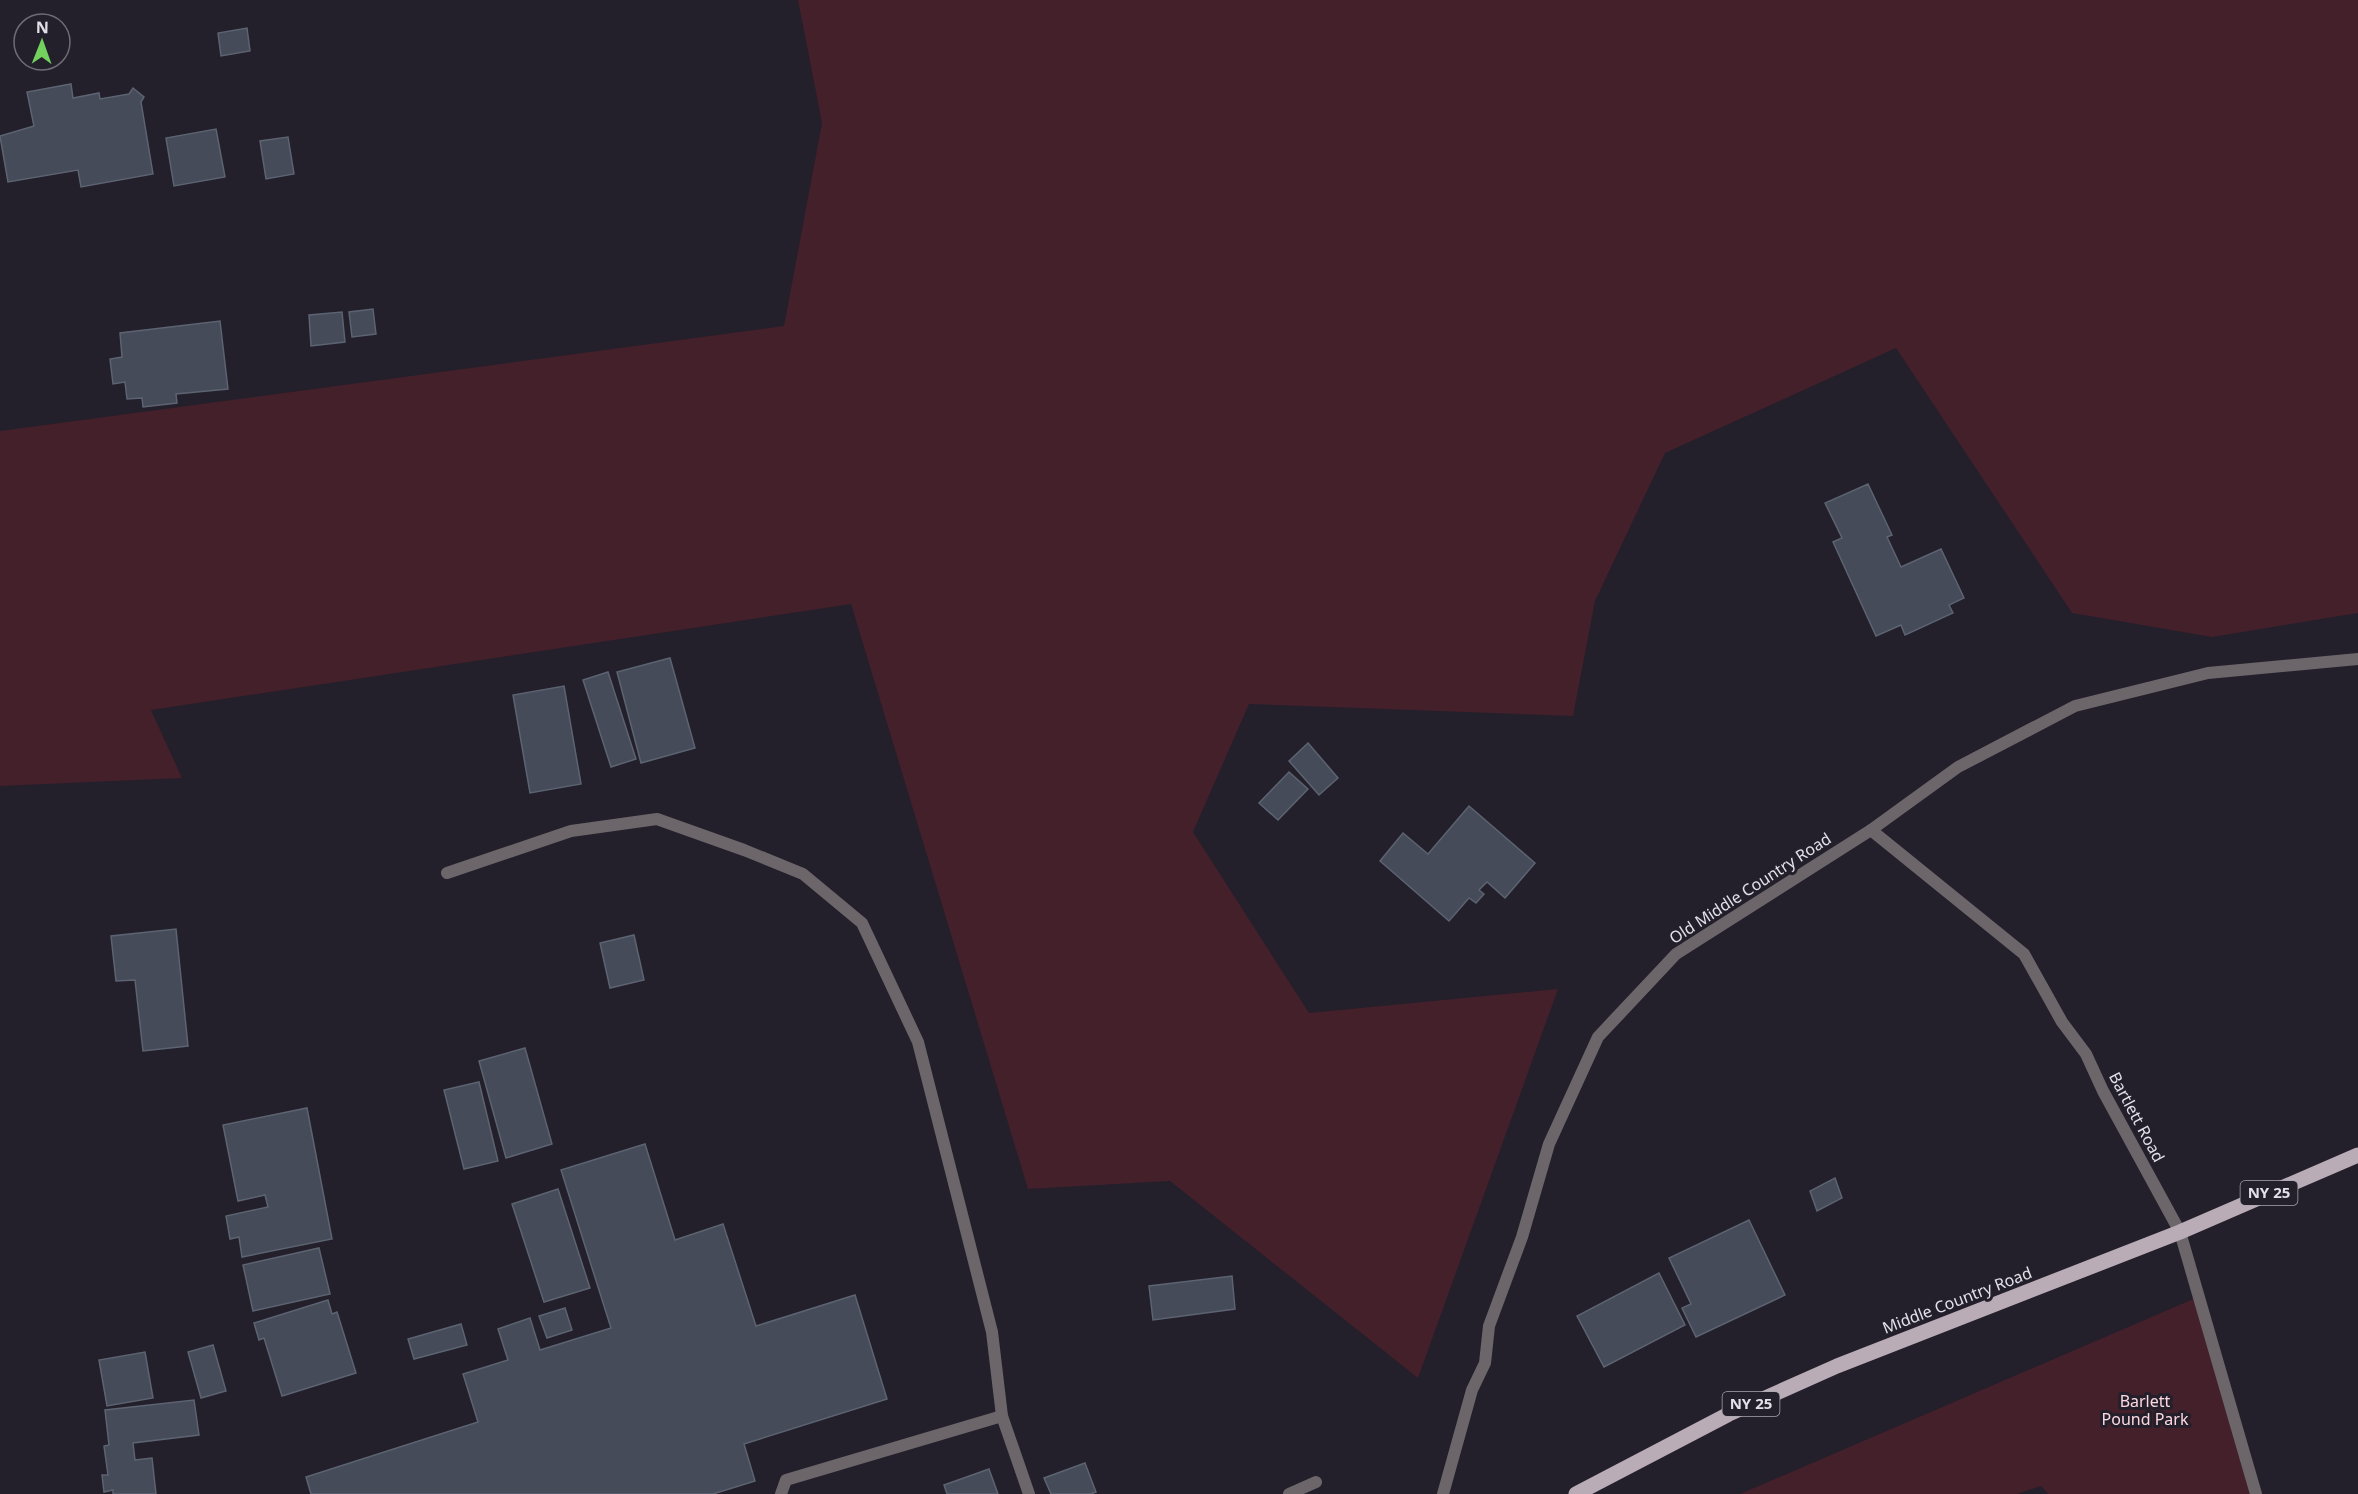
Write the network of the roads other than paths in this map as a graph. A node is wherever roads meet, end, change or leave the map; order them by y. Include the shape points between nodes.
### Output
1 (2358, 659) edge
2 (1871, 830) junction
3 (447, 873) dead end
4 (2358, 1155) edge
5 (2180, 1232) junction
6 (1002, 1416) junction
7 (1316, 1482) dead end
8 (781, 1494) edge
9 (1029, 1494) edge
10 (1289, 1494) edge
11 (1443, 1494) edge
12 (1576, 1494) edge
13 (2256, 1494) edge

1 - 2 street, Old Middle Country Road via 2208,672 2075,706 1958,767
2 - 5 street, Bartlett Road via 2024,954 2062,1022 2086,1054
2 - 11 street, Old Middle Country Road via 1676,954 1598,1037 1549,1144 1490,1326 1485,1363 1472,1390
3 - 6 street via 571,831 657,819 803,874 862,923 918,1042 992,1332
4 - 5 main road, Middle Country Road / NY 25
5 - 12 main road, Middle Country Road / NY 25 via 1837,1366 1729,1414
5 - 13 street, Bartlett Road
6 - 8 street via 786,1480
6 - 9 street
7 - 10 street

